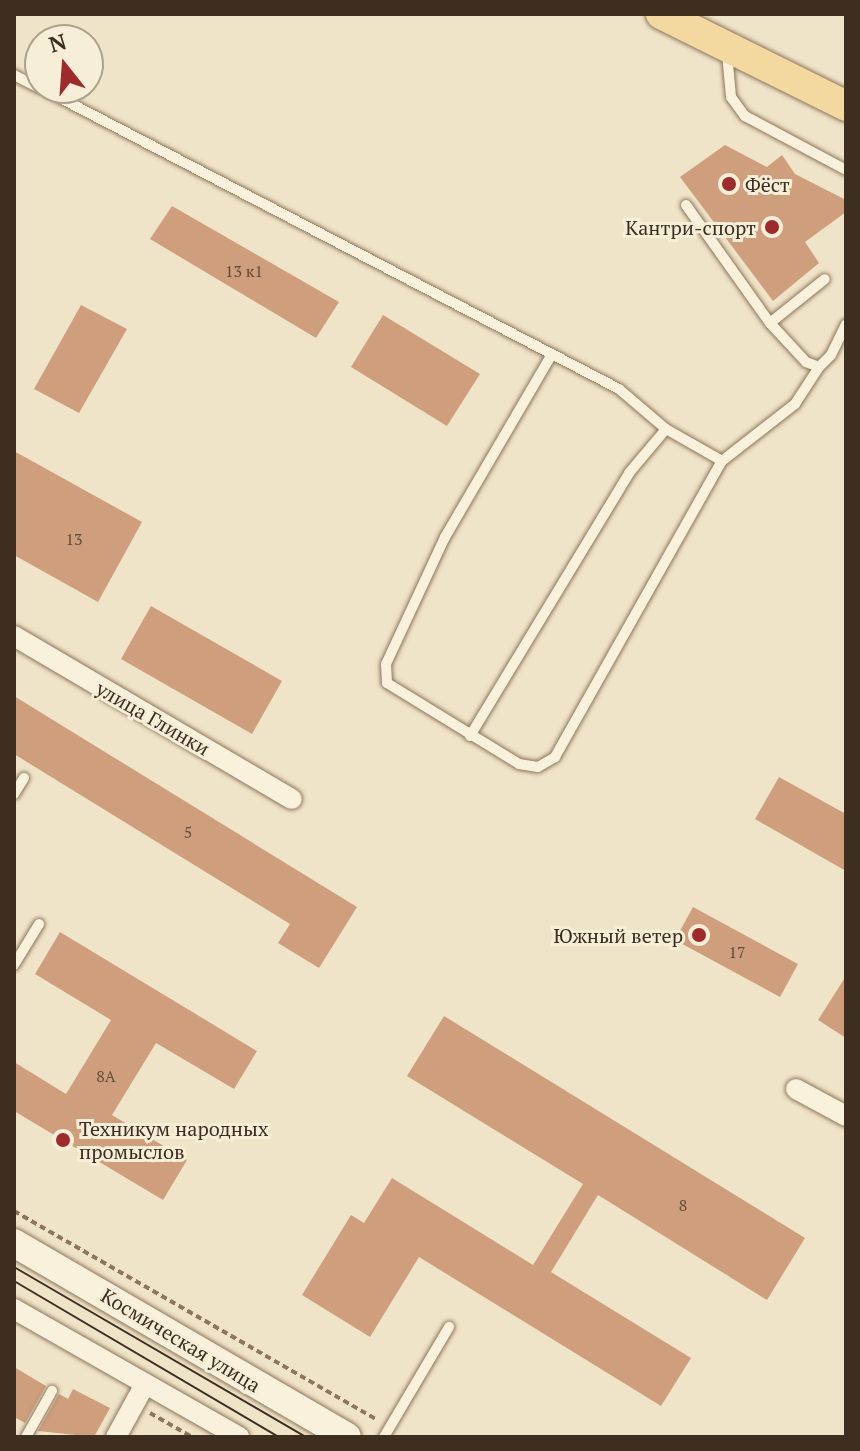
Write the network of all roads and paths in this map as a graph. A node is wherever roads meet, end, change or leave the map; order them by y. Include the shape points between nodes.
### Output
1 (661, 14) edge
2 (728, 47) junction
3 (71, 104) edge
4 (846, 106) edge
5 (846, 170) edge
6 (686, 205) dead end
7 (825, 279) dead end
8 (770, 323) junction
9 (846, 324) edge
10 (552, 354) junction
11 (819, 367) junction
12 (666, 429) junction
13 (722, 461) junction
14 (14, 636) edge
15 (470, 736) junction
16 (24, 778) dead end
17 (14, 794) edge
18 (292, 799) dead end
19 (39, 924) dead end
20 (14, 965) edge
21 (796, 1089) dead end
22 (846, 1116) edge
23 (14, 1211) edge
24 (14, 1243) edge
25 (14, 1309) edge
26 (449, 1327) dead end
27 (144, 1386) junction
28 (52, 1391) dead end
29 (14, 1429) edge
30 (387, 1432) edge
31 (26, 1437) edge
32 (116, 1437) edge
33 (237, 1437) edge
34 (347, 1437) edge

1 - 2 main road
2 - 4 main road
2 - 5 lane via 725,74 745,116
3 - 10 lane
6 - 8 lane
7 - 8 lane
8 - 11 lane via 806,362
9 - 11 lane
10 - 12 lane via 619,389
10 - 15 lane via 445,537 386,664 387,683
11 - 13 lane via 795,404
12 - 13 lane
12 - 15 lane via 629,473
13 - 15 lane via 555,757 538,767 519,764
14 - 18 street, улица Глинки
16 - 17 lane
19 - 20 lane
21 - 22 street
23 - 30 path
24 - 34 main road, Космическая улица
25 - 27 street
26 - 30 lane
27 - 32 street
27 - 33 street
28 - 31 lane
29 - 31 lane

